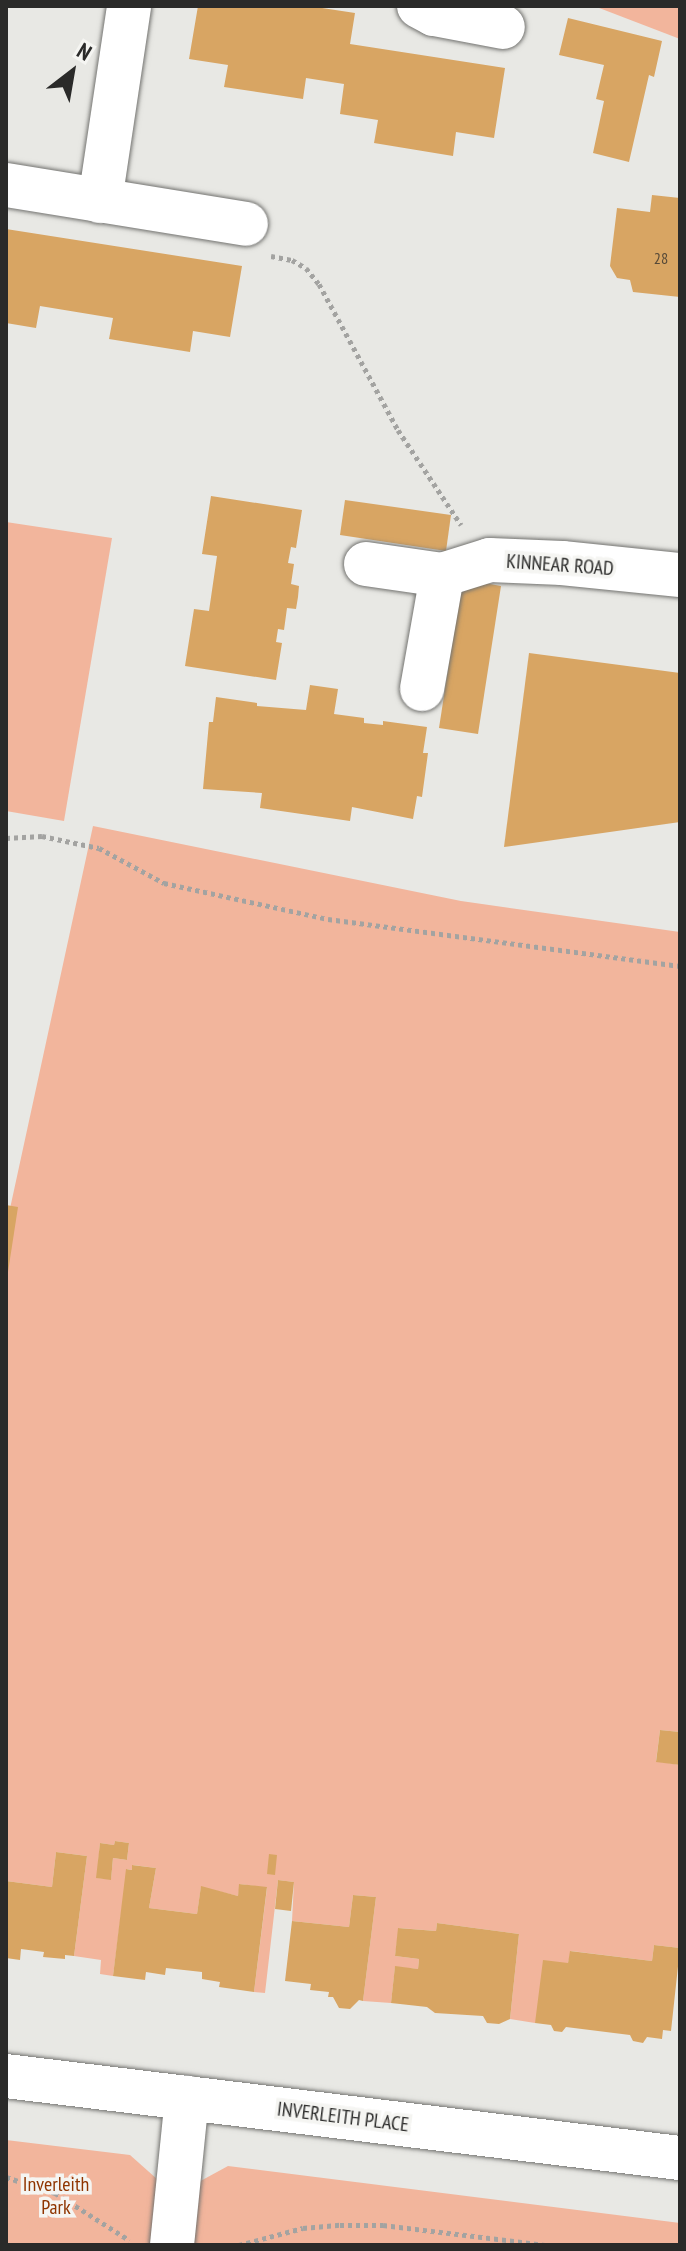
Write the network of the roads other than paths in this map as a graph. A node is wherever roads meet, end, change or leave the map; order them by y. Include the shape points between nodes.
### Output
1 (129, 6) edge
2 (419, 6) edge
3 (503, 27) dead end
4 (6, 185) edge
5 (100, 201) junction
6 (246, 224) road end
7 (366, 564) dead end
8 (442, 575) junction
9 (680, 575) edge
10 (422, 689) dead end
11 (6, 2076) edge
12 (187, 2098) junction
13 (680, 2158) edge
14 (172, 2245) edge

1 - 5 street
2 - 3 street via 434,14
4 - 5 street
5 - 6 street
7 - 8 street, KINNEAR ROAD
8 - 9 street, KINNEAR ROAD via 490,560
8 - 10 street
11 - 12 street, INVERLEITH PLACE
12 - 13 street, INVERLEITH PLACE
12 - 14 street

